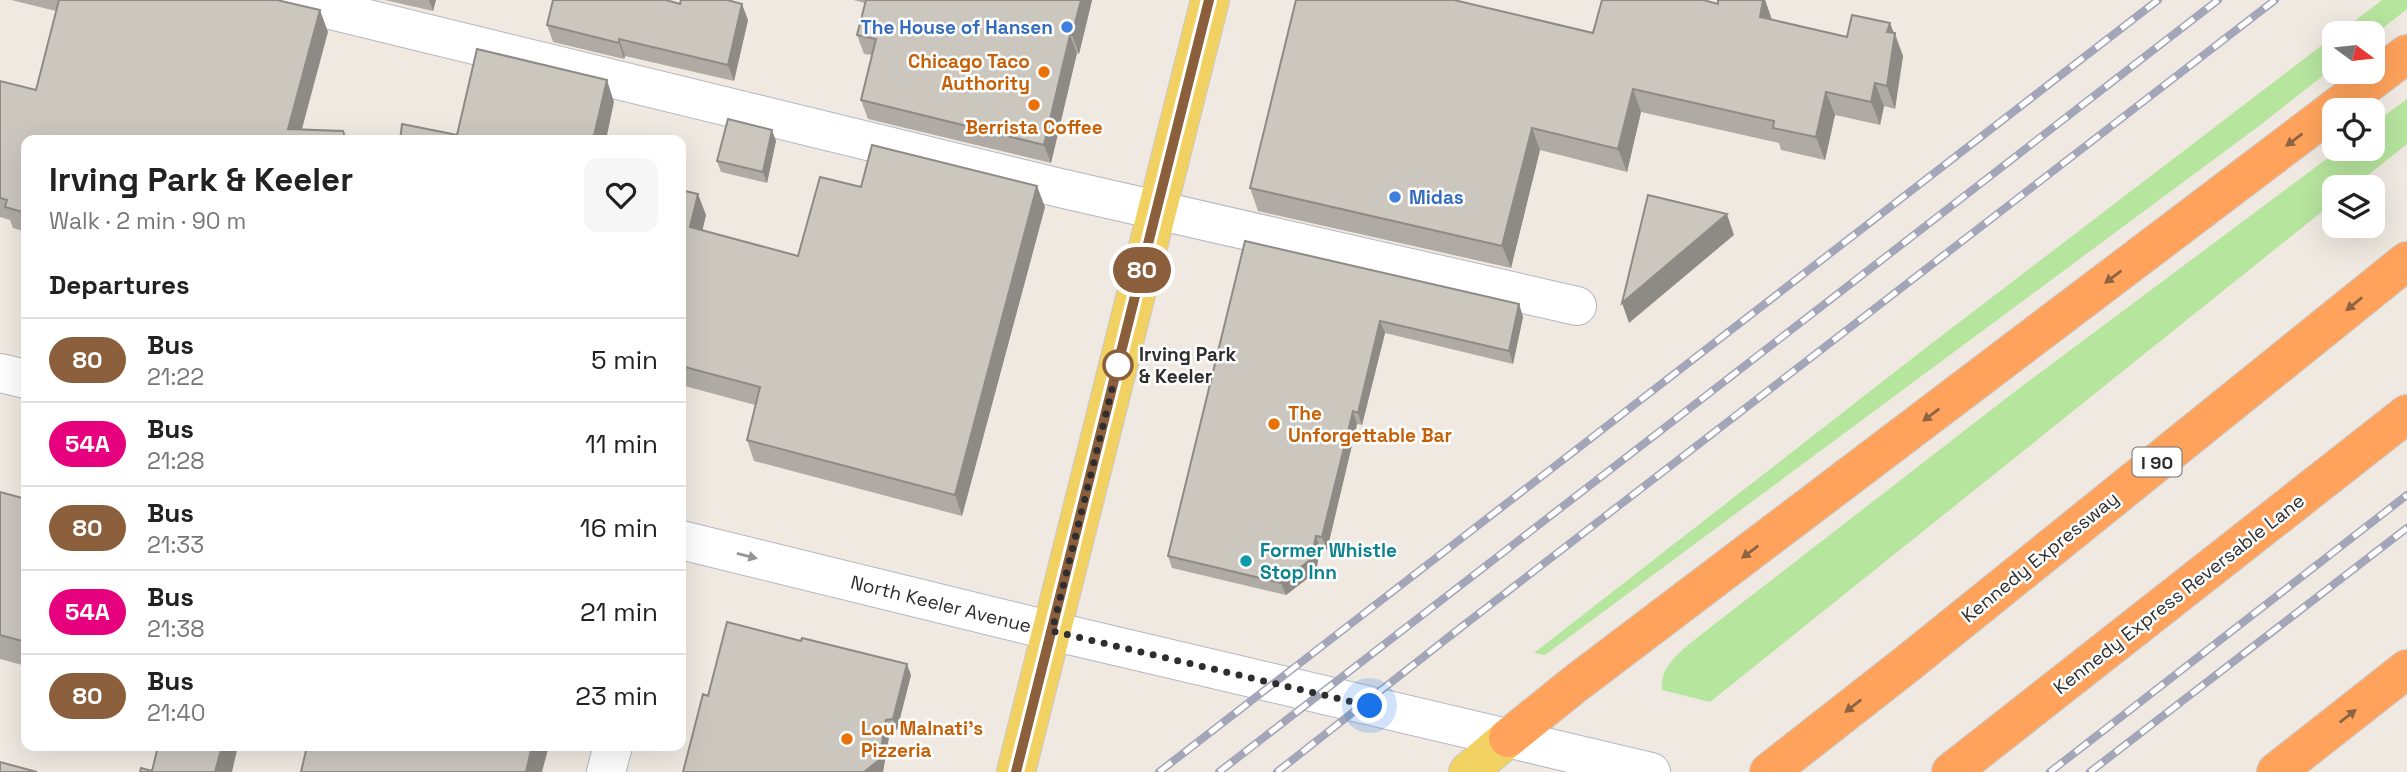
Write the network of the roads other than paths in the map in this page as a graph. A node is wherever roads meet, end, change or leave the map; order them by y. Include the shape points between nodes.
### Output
1 (290, 0) edge
2 (1209, 0) edge
3 (2407, 54) edge
4 (1158, 209) junction
5 (2407, 261) edge
6 (1577, 306) dead end
7 (0, 373) edge
8 (21, 378) edge
9 (2407, 414) edge
10 (686, 541) edge
11 (1052, 631) junction
12 (2407, 670) edge
13 (1508, 738) junction
14 (612, 751) edge
15 (2286, 765) edge
16 (606, 772) edge
17 (1016, 772) edge
18 (1468, 772) edge
19 (1651, 772) edge
20 (1769, 772) edge
21 (1951, 772) edge

1 - 4 street
2 - 4 main road
3 -> 13 highway
4 - 6 street
4 - 11 main road
5 -> 20 highway, Kennedy Expressway / I 90
7 - 8 street
9 - 21 highway, Kennedy Express Reversable Lane
10 -> 11 street, North Keeler Avenue
11 - 13 street, North Keeler Avenue
11 - 17 main road
15 -> 12 highway
13 - 18 main road
13 - 19 street, North Keeler Avenue
14 - 16 street

